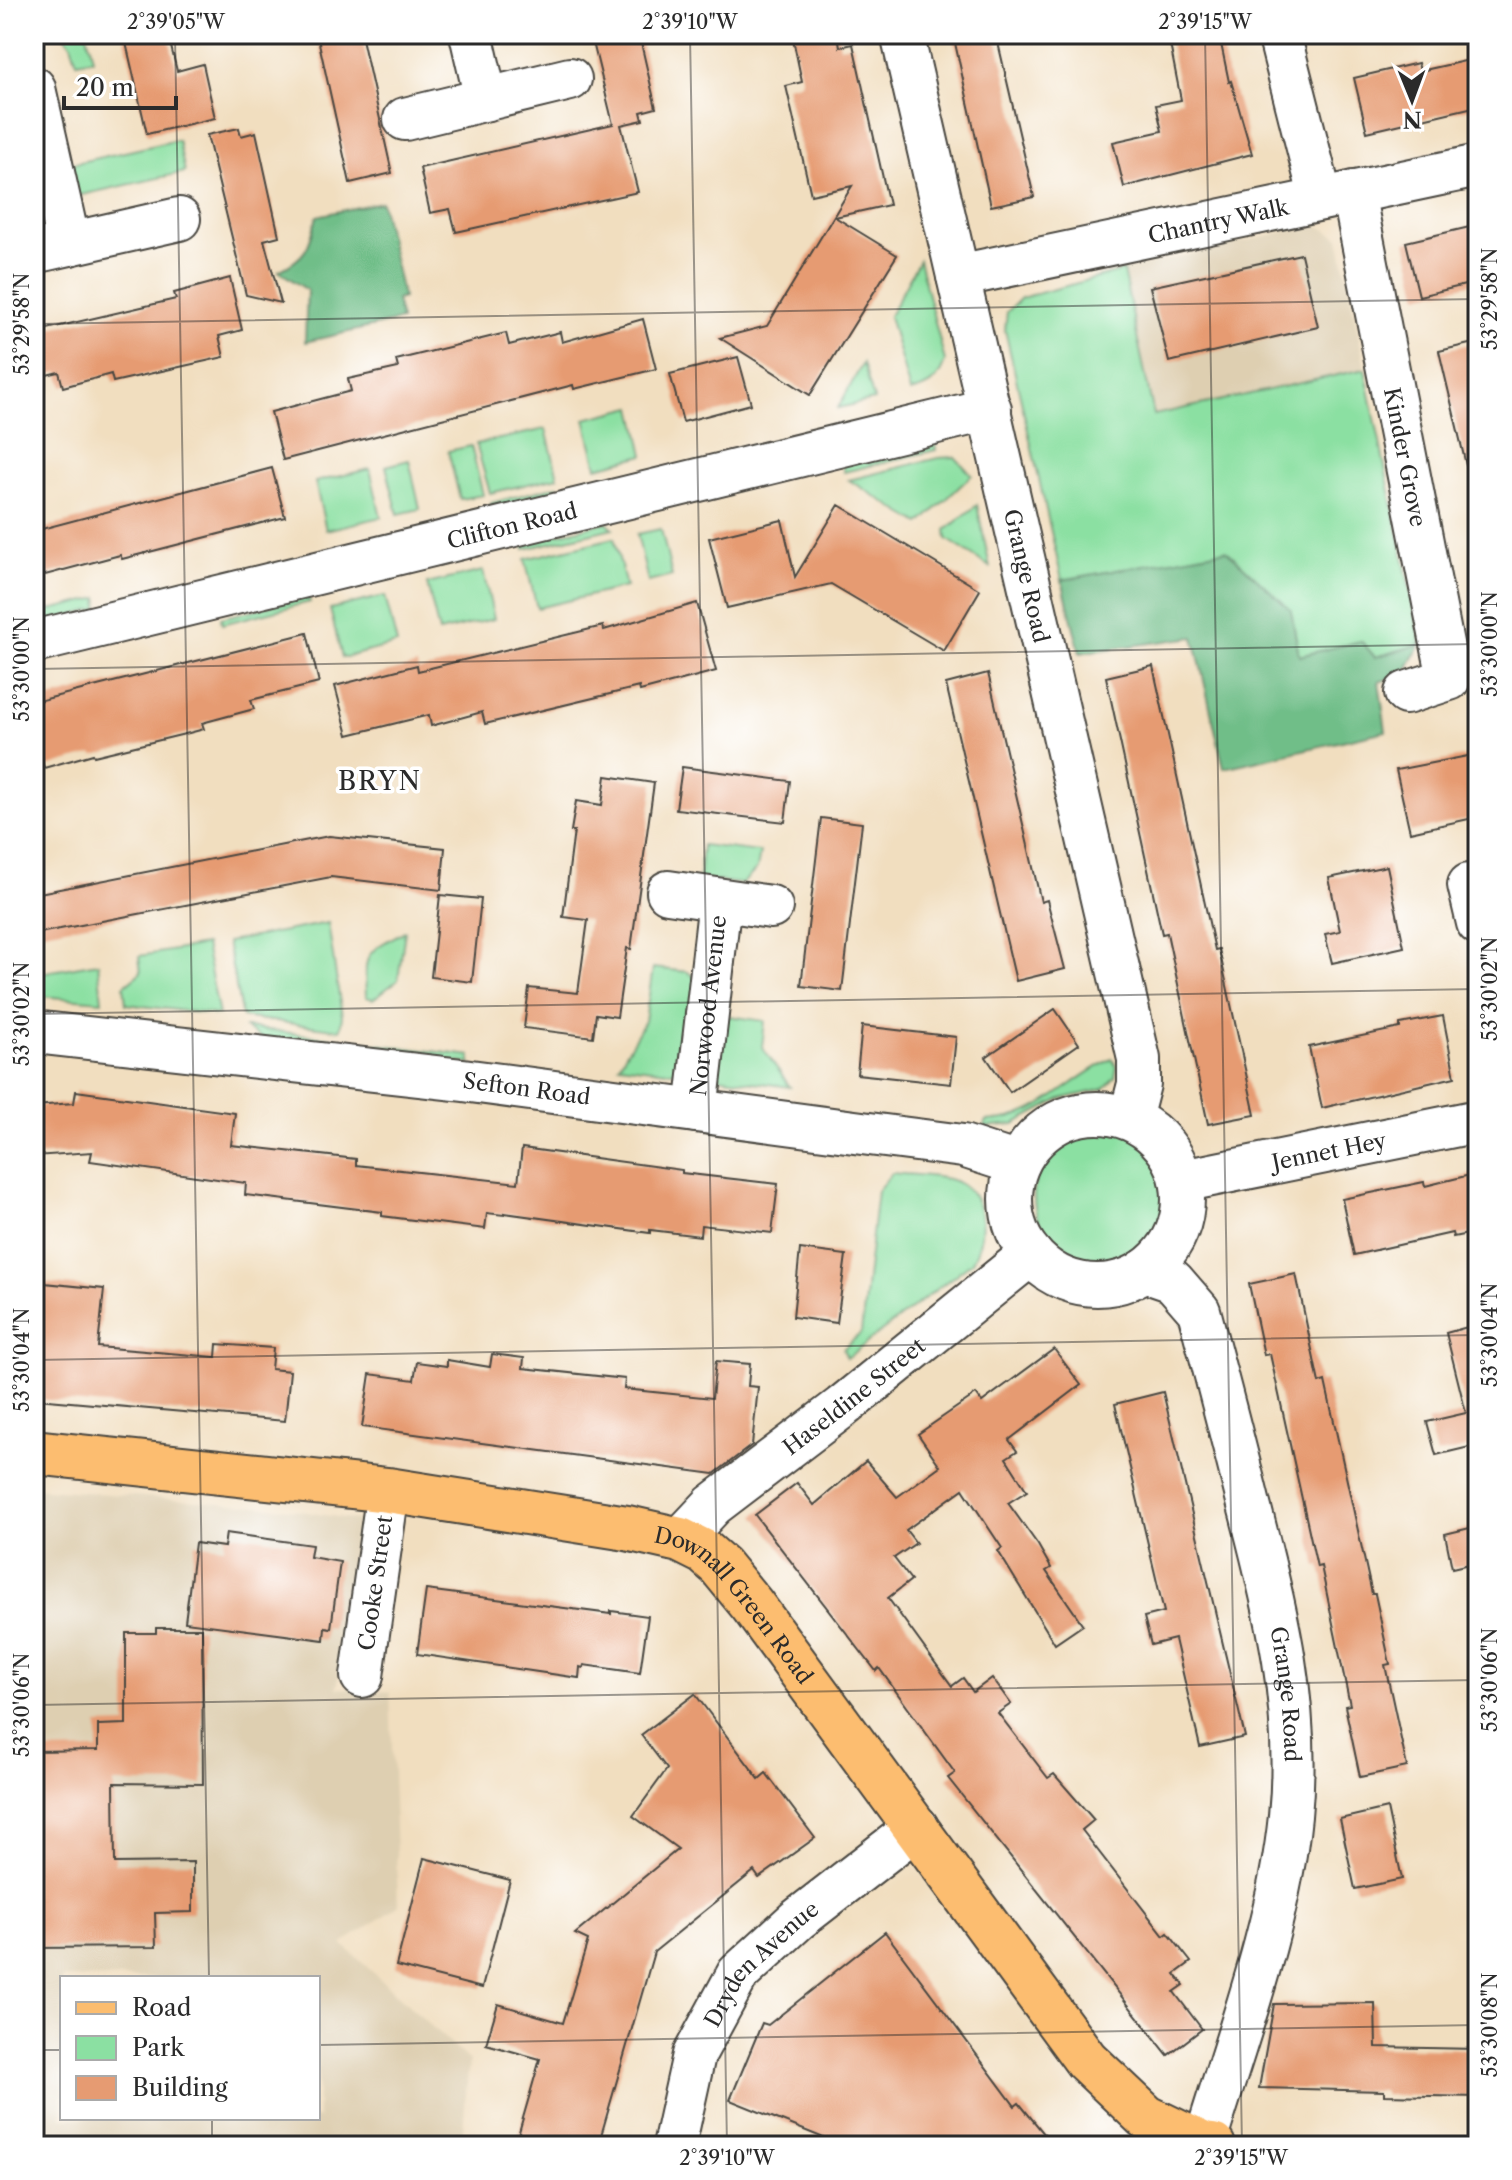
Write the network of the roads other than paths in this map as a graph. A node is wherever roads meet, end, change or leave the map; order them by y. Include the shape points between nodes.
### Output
1 (471, 34) edge
2 (902, 34) edge
3 (1279, 34) edge
4 (570, 79) dead end
5 (34, 88) edge
6 (486, 99) junction
7 (405, 119) dead end
8 (1478, 166) edge
9 (1337, 195) junction
10 (179, 219) dead end
11 (52, 248) edge
12 (958, 276) junction
13 (990, 409) junction
14 (34, 642) edge
15 (1406, 693) dead end
16 (668, 892) dead end
17 (720, 900) junction
18 (771, 907) dead end
19 (34, 1032) edge
20 (696, 1111) junction
21 (1130, 1119) junction
22 (1478, 1121) edge
23 (1018, 1164) junction
24 (1182, 1181) junction
25 (1031, 1254) junction
26 (1144, 1271) junction
27 (34, 1452) edge
28 (388, 1490) junction
29 (680, 1540) junction
30 (362, 1676) dead end
31 (917, 1827) junction
32 (1209, 2145) edge
33 (674, 2146) edge

1 - 6 street
2 - 12 street, Grange Road
3 - 9 street
4 - 6 street
5 - 11 street
6 - 7 street
8 - 9 street, Chantry Walk
9 - 12 street, Chantry Walk
9 - 15 street, Kinder Grove via 1449,679
10 - 11 street
12 - 13 street, Grange Road
13 - 14 street, Clifton Road
13 - 21 street, Grange Road via 1139,1059
16 - 17 street, Norwood Avenue
17 - 18 street, Norwood Avenue
17 - 20 street, Norwood Avenue
19 - 20 street, Sefton Road
20 - 23 street, Sefton Road via 963,1146
21 - 23 street via 1104,1113 1065,1120 1033,1141
21 - 24 street via 1163,1144
22 - 24 street, Jennet Hey
23 - 25 street via 1012,1211
24 - 26 street via 1176,1232
25 - 26 street via 1072,1281 1097,1285 1122,1282
25 - 29 street, Haseldine Street via 713,1505
26 - 32 street, Grange Road via 1173,1281 1199,1311 1266,1569 1292,1711 1290,1816 1282,1869
27 - 28 main road, Downall Green Road
28 - 29 main road, Downall Green Road
28 - 30 street, Cooke Street
29 - 31 main road, Downall Green Road via 720,1566
31 - 32 main road, Downall Green Road via 1086,2060 1146,2117
31 - 33 street, Dryden Avenue via 797,1920 738,1974 694,2055

